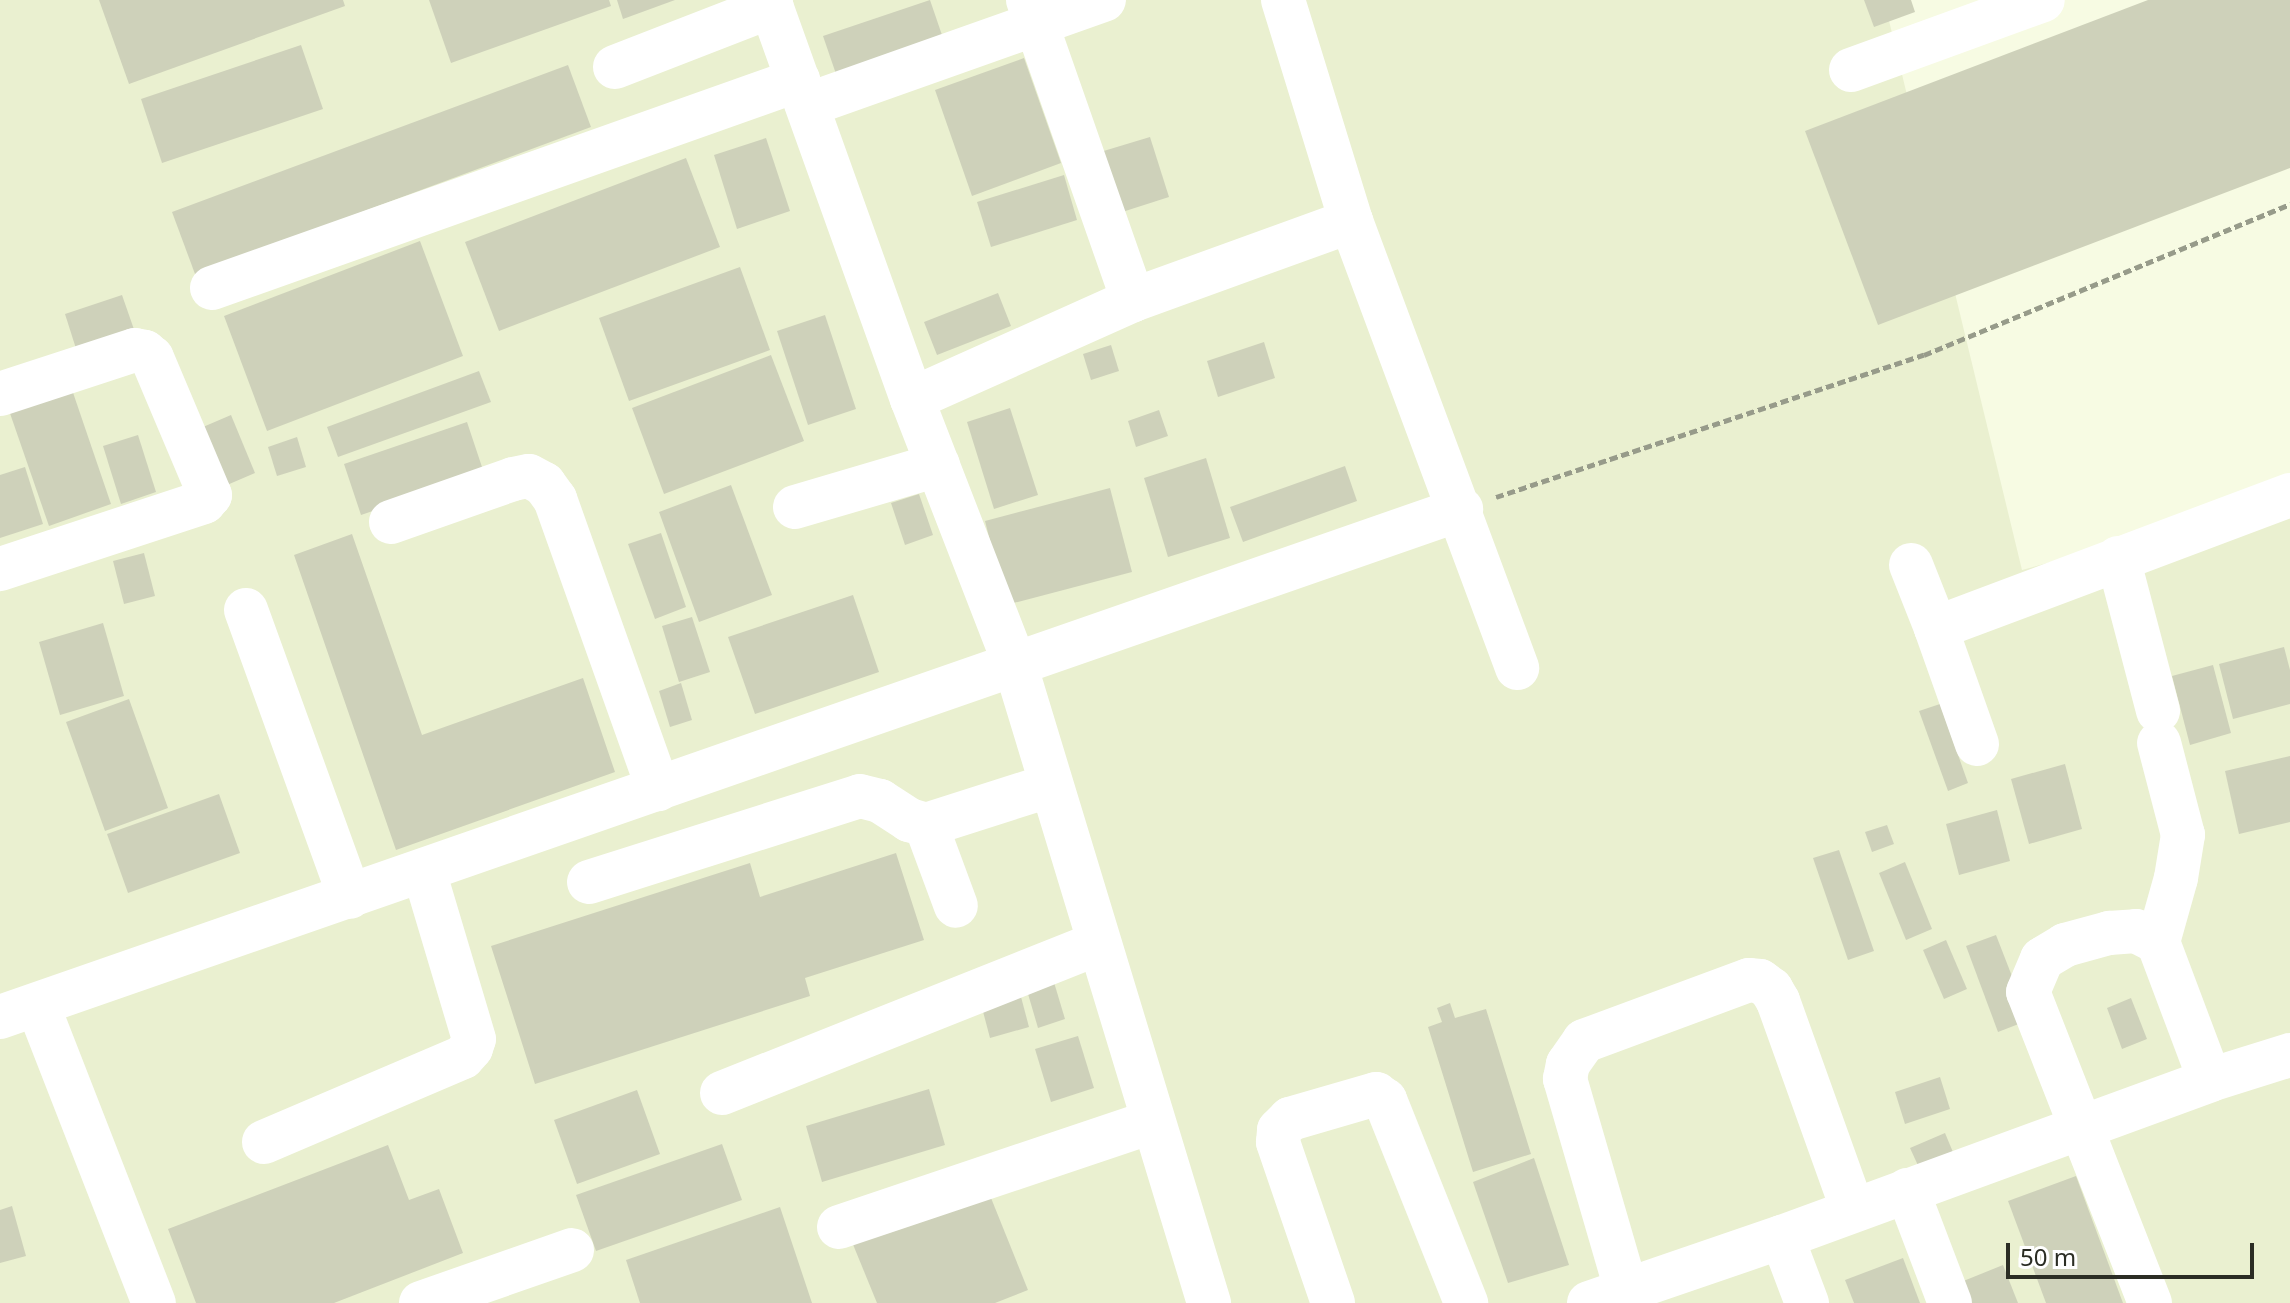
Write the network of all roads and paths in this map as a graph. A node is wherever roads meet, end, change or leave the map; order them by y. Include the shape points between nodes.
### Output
1 (1104, 0) edge
2 (1283, 0) edge
3 (2043, 0) edge
4 (770, 3) edge
5 (1032, 11) edge
6 (615, 67) dead end
7 (1851, 70) dead end
8 (802, 92) junction
9 (2290, 204) edge
10 (1351, 221) junction
11 (212, 288) dead end
12 (1133, 300) junction
13 (0, 394) edge
14 (912, 399) junction
15 (938, 465) junction
16 (2290, 495) edge
17 (795, 507) dead end
18 (1461, 509) junction
19 (391, 522) dead end
20 (2118, 558) junction
21 (1911, 565) dead end
22 (0, 569) edge
23 (246, 610) dead end
24 (1936, 628) junction
25 (1015, 664) junction
26 (1517, 668) dead end
27 (1977, 744) dead end
28 (1051, 785) junction
29 (658, 789) junction
30 (926, 825) junction
31 (424, 871) junction
32 (589, 882) dead end
33 (350, 897) junction
34 (956, 906) dead end
35 (2158, 942) junction
36 (1098, 943) junction
37 (19, 1012) edge
38 (2290, 1055) edge
39 (2210, 1080) junction
40 (722, 1093) dead end
41 (1151, 1122) junction
42 (2079, 1128) junction
43 (264, 1142) dead end
44 (1907, 1190) junction
45 (1853, 1210) junction
46 (839, 1227) dead end
47 (1782, 1237) junction
48 (572, 1250) dead end
49 (1607, 1296) edge
50 (154, 1303) edge
51 (421, 1303) edge
52 (1209, 1303) edge
53 (1333, 1303) edge
54 (1466, 1303) edge
55 (1807, 1303) edge
56 (1950, 1303) edge
57 (2150, 1303) edge

1 - 5 street
2 - 10 street
3 - 7 street
4 - 6 street
4 - 8 street
5 - 8 street
5 - 12 street
8 - 11 street
8 - 14 street
9 - 18 path via 1924,355
10 - 12 street
10 - 18 street
12 - 14 street
13 - 22 street via 135,350 145,352 210,495 204,502
14 - 15 street
15 - 17 street
15 - 25 street
16 - 20 street
18 - 25 street
18 - 26 street
19 - 29 street via 513,479 529,476 544,484 555,499
20 - 24 street
20 - 35 street via 2183,835
21 - 24 street
23 - 33 street
24 - 27 street
25 - 28 street
25 - 29 street
28 - 30 street
28 - 36 street
29 - 31 street
30 - 32 street via 860,796
30 - 34 street
31 - 33 street
31 - 43 street via 474,1039 471,1048 463,1057
33 - 37 street
35 - 39 street
35 - 42 street via 2136,931 2065,945 2042,959 2031,977 2028,992
36 - 40 street
36 - 41 street
37 - 50 street
38 - 39 street
39 - 42 street
41 - 46 street
41 - 52 street
42 - 44 street
42 - 57 street
44 - 45 street
44 - 56 street
45 - 47 street
45 - 49 street via 1778,1001 1771,989 1749,980 1584,1041 1568,1064 1565,1079
47 - 49 street
47 - 55 street
48 - 51 street
53 - 54 street via 1278,1142 1279,1130 1290,1119 1376,1094 1385,1100

